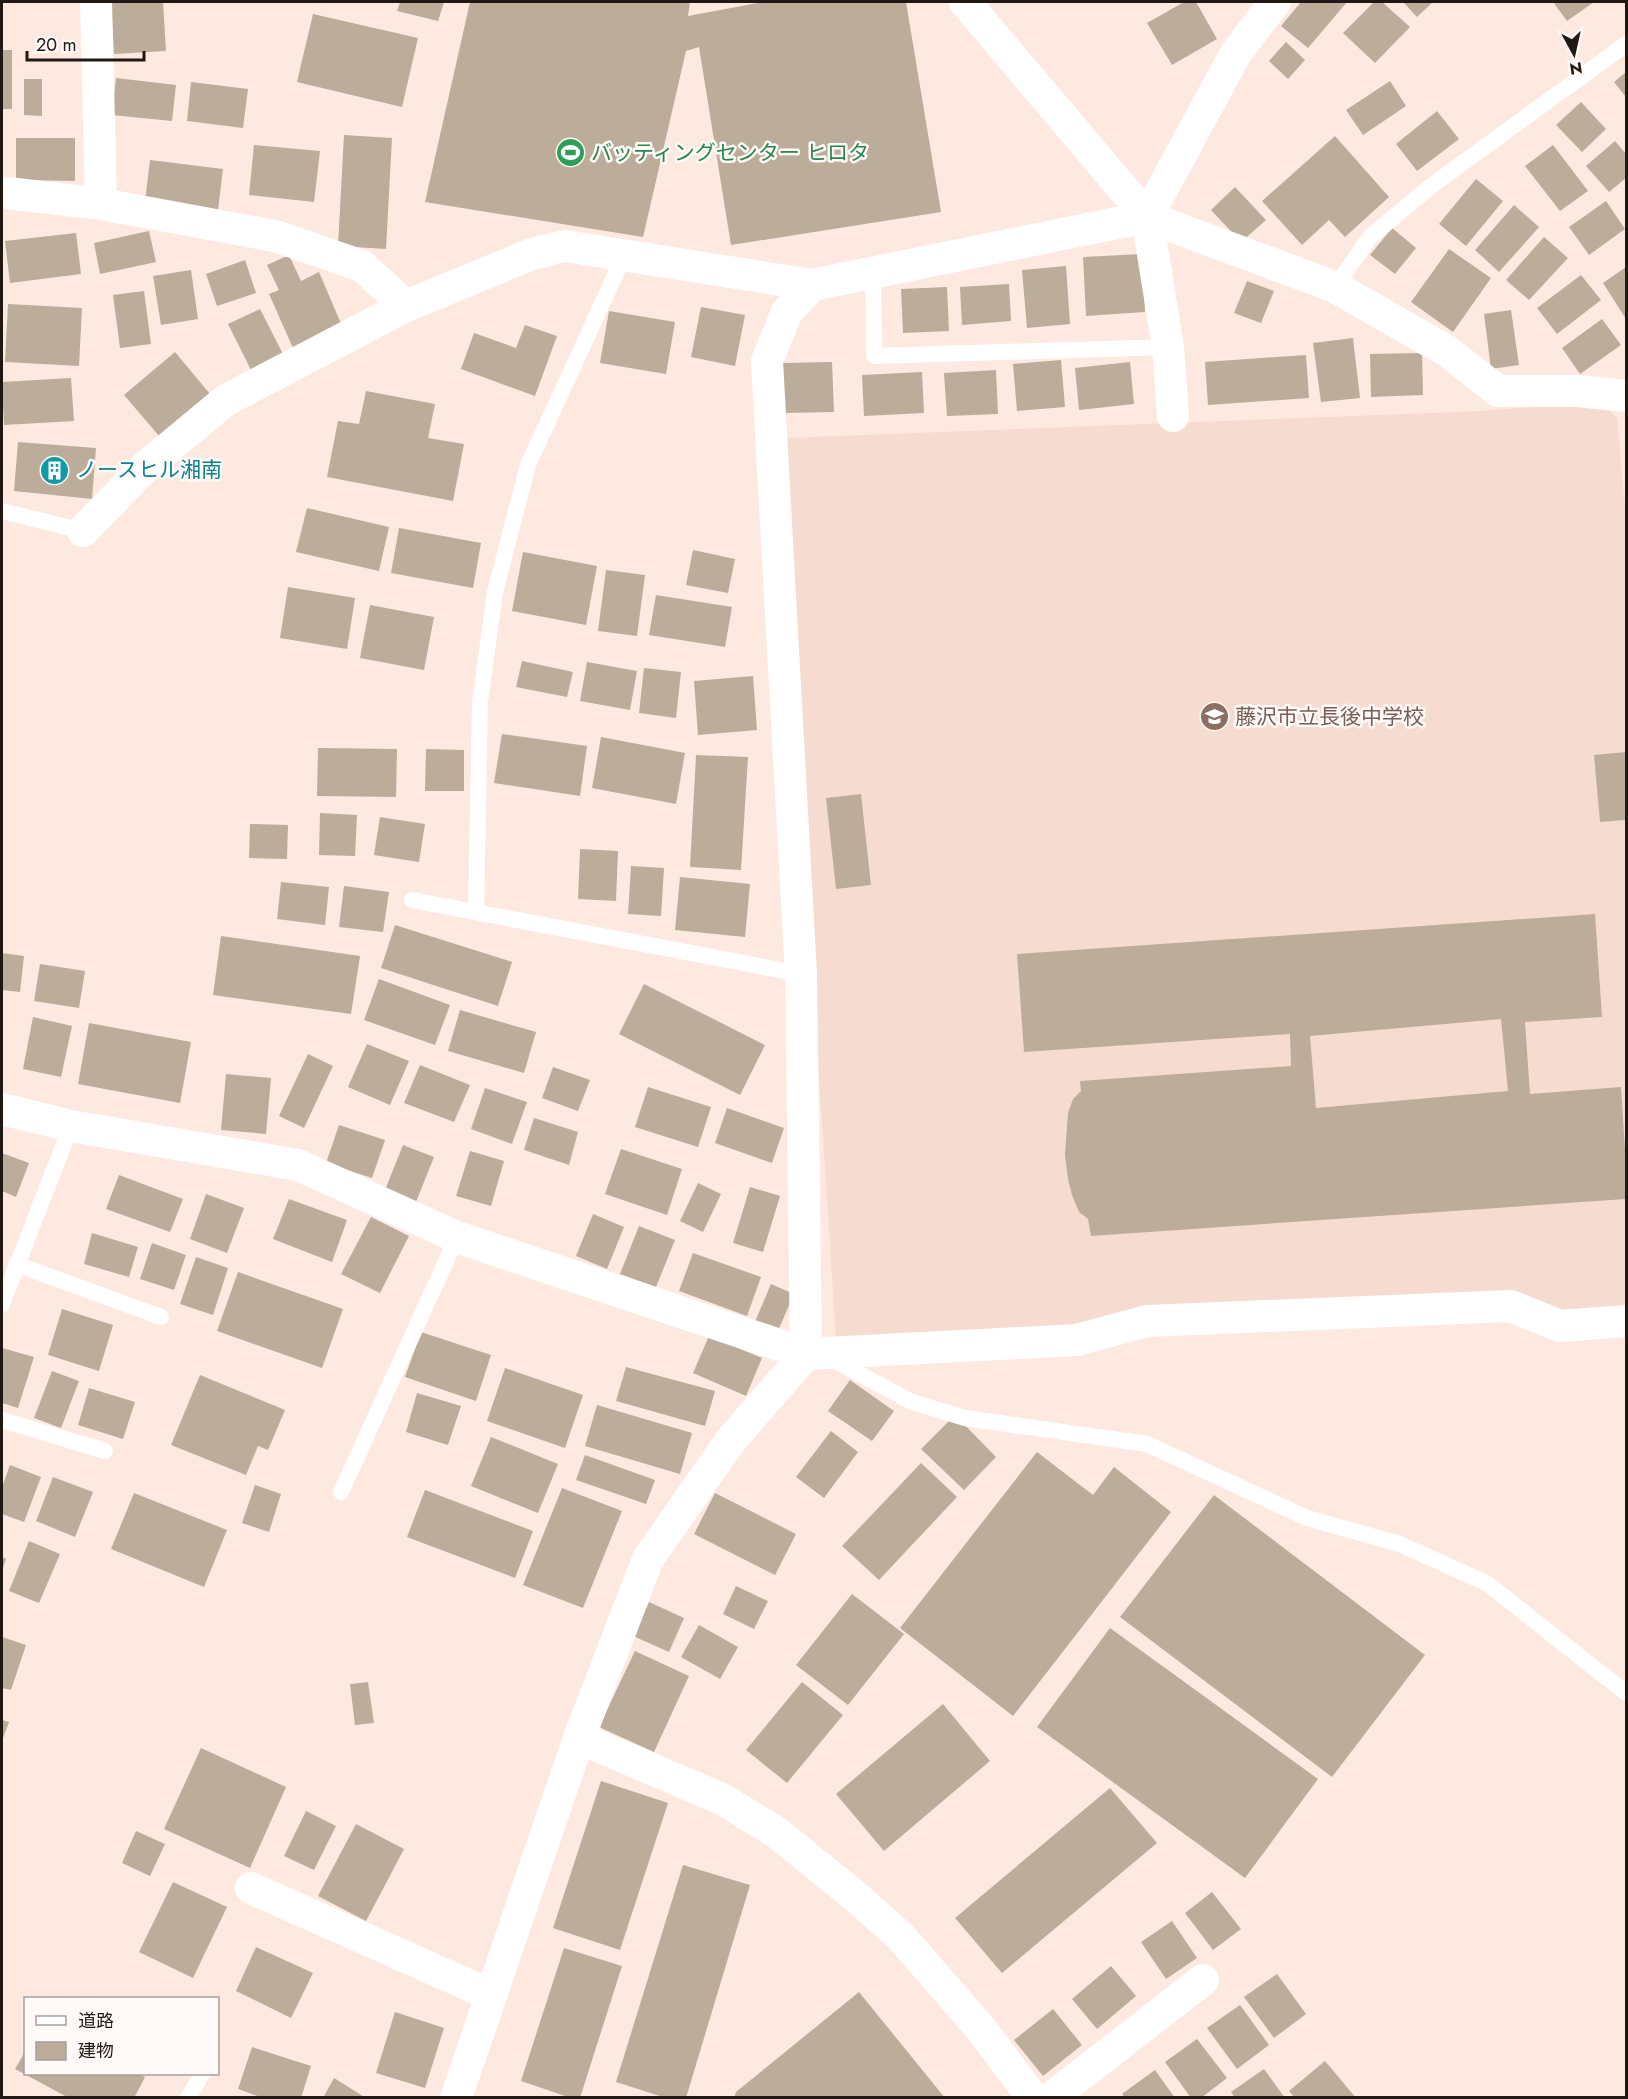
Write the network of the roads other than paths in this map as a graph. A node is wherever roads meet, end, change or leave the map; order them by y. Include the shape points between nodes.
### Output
1 (96, 2) edge
2 (965, 2) edge
3 (1275, 2) edge
4 (1626, 44) edge
5 (8, 193) dead end
6 (101, 204) junction
7 (1147, 217) junction
8 (624, 256) junction
9 (873, 272) junction
10 (812, 285) junction
11 (1335, 287) junction
12 (406, 306) junction
13 (1168, 347) junction
14 (1626, 396) edge
15 (1173, 416) dead end
16 (2, 511) edge
17 (83, 531) joint
18 (412, 900) dead end
19 (476, 912) junction
20 (801, 974) junction
21 (2, 1109) edge
22 (71, 1126) junction
23 (457, 1237) junction
24 (16, 1264) junction
25 (2, 1304) edge
26 (161, 1317) dead end
27 (1626, 1321) edge
28 (813, 1354) junction
29 (2, 1420) edge
30 (105, 1451) dead end
31 (341, 1492) dead end
32 (1626, 1693) edge
33 (579, 1738) junction
34 (251, 1888) dead end
35 (1203, 1980) dead end
36 (491, 1995) junction
37 (201, 2075) edge
38 (188, 2097) edge
39 (456, 2097) edge
40 (1033, 2097) edge
41 (1051, 2097) edge

1 - 6 street
2 - 7 street
3 - 7 street via 1236,53
4 - 11 lane via 1431,186 1370,237
5 - 6 street
6 - 12 street via 275,236 362,266
7 - 9 street
7 - 11 street
7 - 13 street
8 - 10 street
8 - 12 street via 565,246 532,254
8 - 19 lane via 528,465 495,592 480,702
9 - 10 street
9 - 13 lane via 874,356
10 - 20 street via 787,312 767,361
11 - 14 street via 1447,351 1498,391 1577,391
12 - 17 street via 226,400 144,468
13 - 15 street
16 - 17 lane
18 - 19 lane
19 - 20 lane
20 - 28 street
21 - 22 street
22 - 23 street via 298,1165
22 - 24 lane
23 - 28 street
23 - 31 lane
24 - 25 lane
24 - 26 lane
27 - 28 street via 1560,1326 1511,1306 1476,1307 1147,1321 1077,1340
28 - 32 lane via 912,1402 965,1418 1147,1444 1307,1518 1400,1544 1488,1584
28 - 33 street via 730,1440 648,1559
29 - 30 lane
33 - 36 street
33 - 40 street via 722,1799 776,1832 901,1937 981,2029
34 - 36 street
35 - 41 street
36 - 39 street
37 - 38 lane

